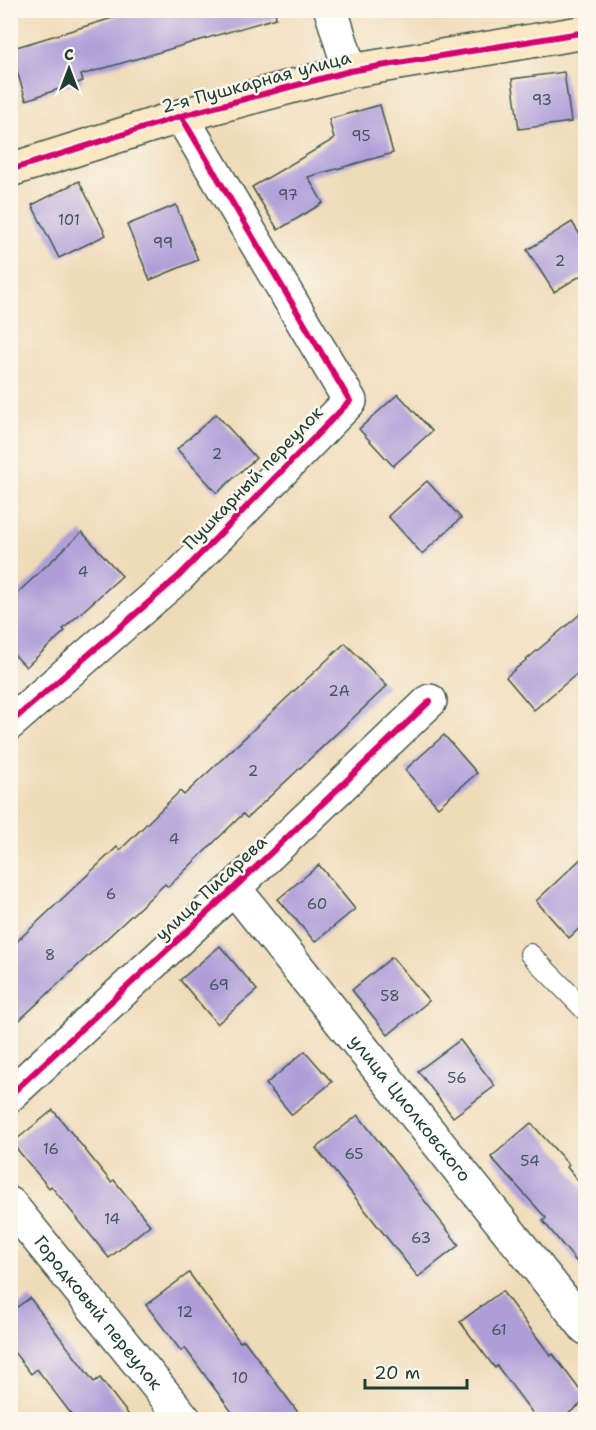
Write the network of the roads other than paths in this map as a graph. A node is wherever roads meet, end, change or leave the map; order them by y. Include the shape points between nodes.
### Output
1 (331, 10) edge
2 (585, 32) edge
3 (350, 71) junction
4 (180, 116) junction
5 (10, 170) edge
6 (430, 701) dead end
7 (10, 723) edge
8 (234, 888) junction
9 (530, 954) dead end
10 (585, 1011) edge
11 (10, 1095) edge
12 (10, 1204) edge
13 (585, 1328) edge
14 (185, 1419) edge

1 - 3 street
2 - 3 street, 2-я Пушкарная улица
3 - 4 street, 2-я Пушкарная улица
4 - 5 street, 2-я Пушкарная улица
4 - 7 street, Пушкарный переулок via 350,401 179,576
6 - 8 street, улица Писарева
8 - 11 street, улица Писарева
8 - 13 street, улица Циолковского
9 - 10 lane
12 - 14 street, Городковый переулок

